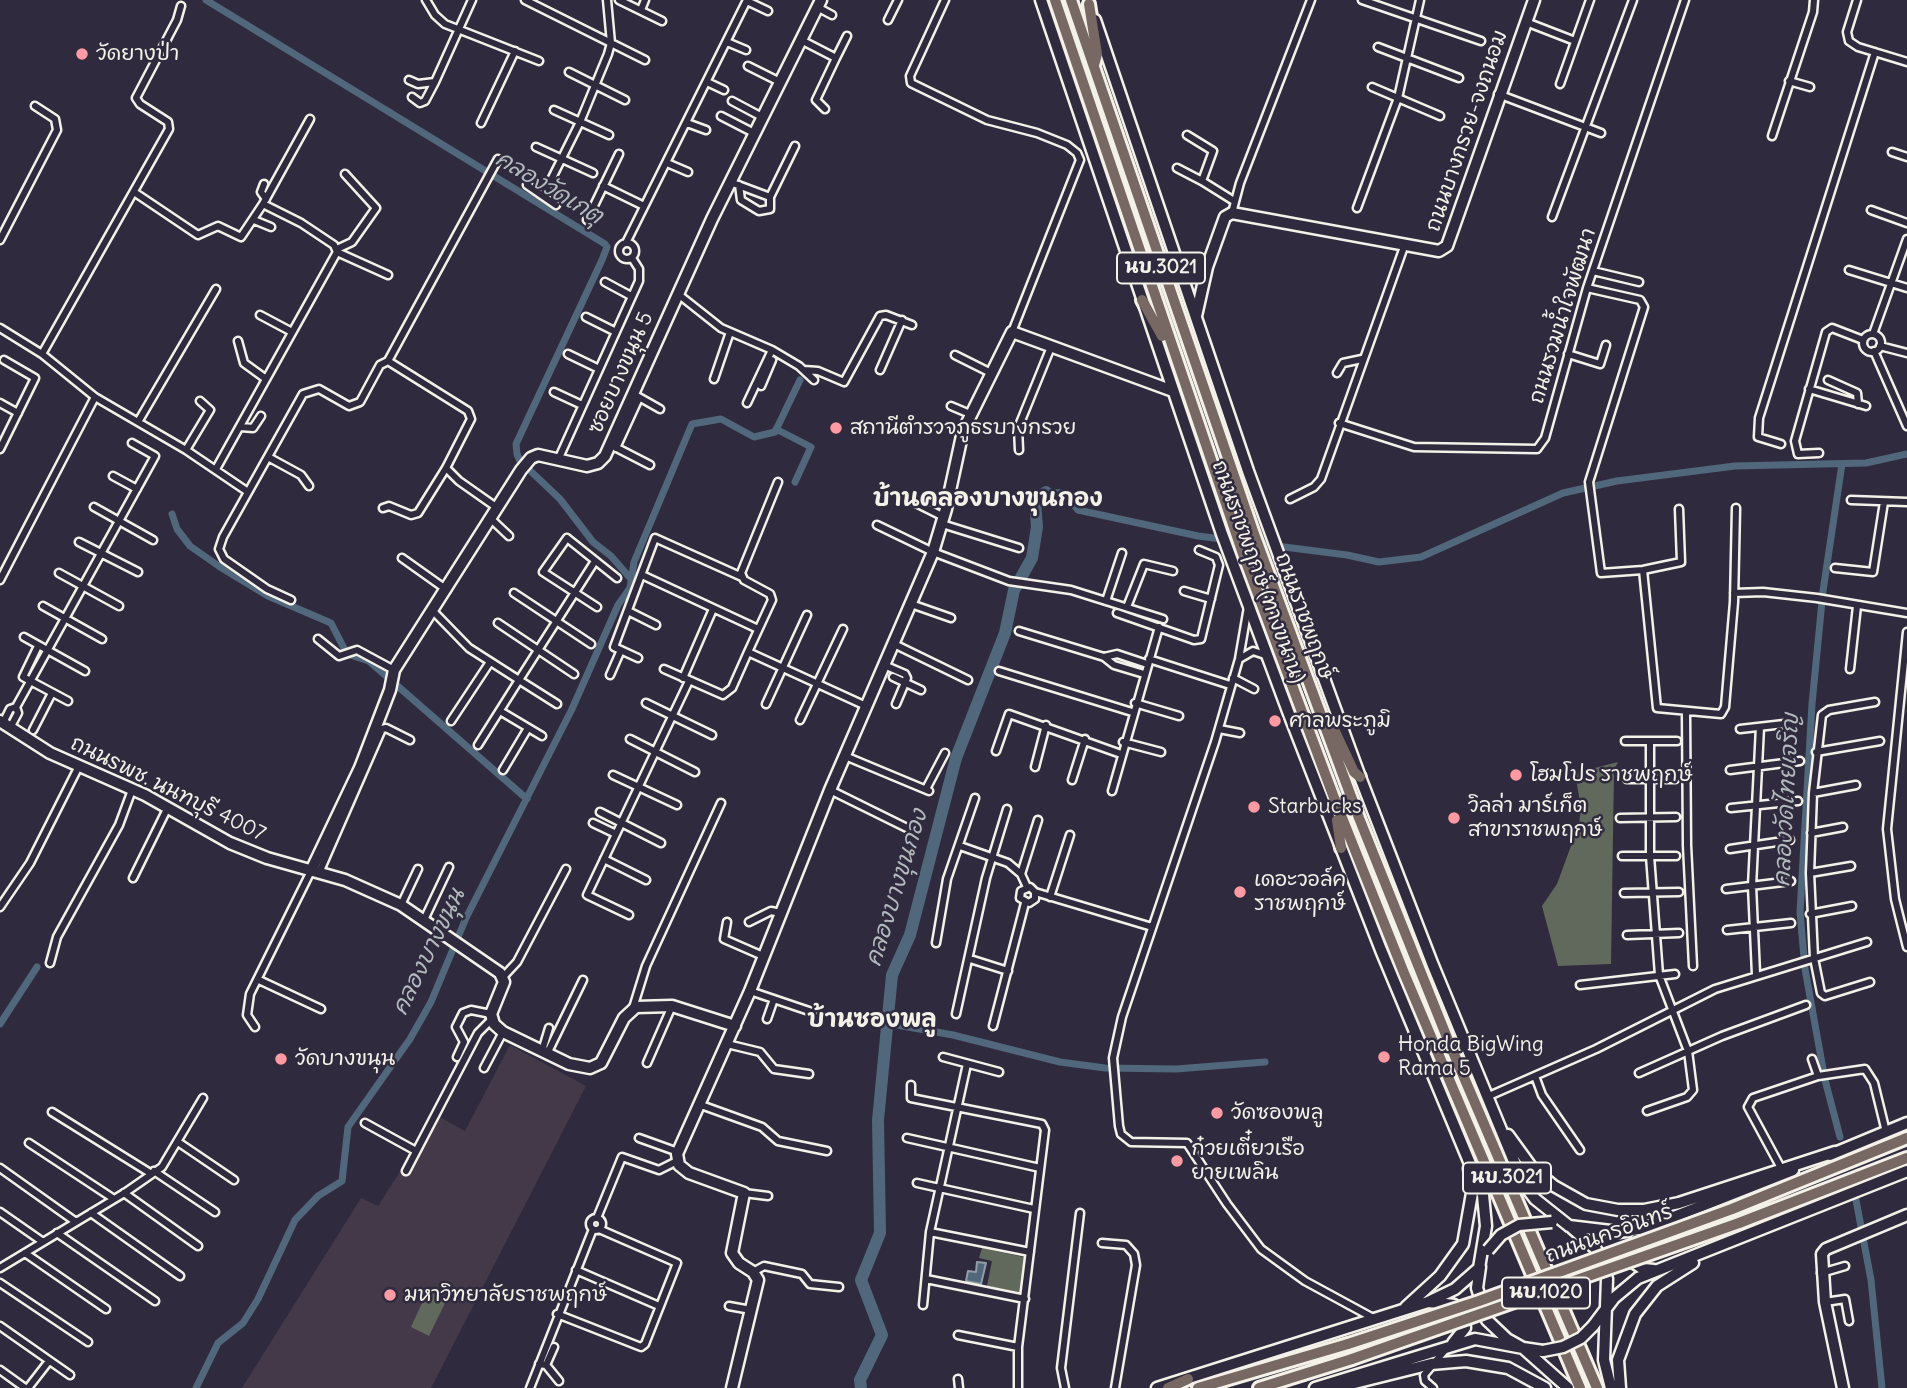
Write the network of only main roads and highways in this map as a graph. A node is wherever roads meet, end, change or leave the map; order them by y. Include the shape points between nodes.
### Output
1 (1041, 0) edge
2 (1055, 0) edge
3 (1071, 0) edge
4 (1534, 0) edge
5 (1088, 2) edge
6 (819, 4) edge
7 (1094, 65) junction
8 (1207, 268) junction
9 (1184, 282) junction
10 (1143, 300) junction
11 (1196, 316) junction
12 (1176, 359) junction
13 (1173, 391) junction
14 (1322, 719) junction
15 (4, 724) edge
16 (1360, 777) junction
17 (1333, 795) junction
18 (1341, 848) junction
19 (315, 872) junction
20 (734, 1026) junction
21 (1907, 1123) edge
22 (1501, 1127) junction
23 (1907, 1138) edge
24 (1835, 1152) junction
25 (1907, 1158) edge
26 (1468, 1160) junction
27 (1907, 1171) edge
28 (1907, 1215) edge
29 (1569, 1226) junction
30 (1646, 1228) junction
31 (1720, 1246) junction
32 (1479, 1268) junction
33 (1658, 1271) junction
34 (1429, 1302) junction
35 (1605, 1311) junction
36 (1397, 1314) junction
37 (1451, 1344) junction
38 (1523, 1348) junction
39 (1188, 1379) junction
40 (732, 1388) edge
41 (1157, 1388) edge
42 (1168, 1388) edge
43 (1198, 1388) edge
44 (1258, 1388) edge
45 (1315, 1388) edge
46 (1334, 1388) edge
47 (1545, 1388) edge
48 (1568, 1388) edge
49 (1580, 1388) edge
50 (1597, 1388) edge
51 (1611, 1388) edge
52 (1619, 1388) edge
53 (1843, 1388) edge

1 - 10 main road, ถนนราชพฤกษ์ (ทางขนาน) / นบ.3021
2 - 12 main road, ถนนราชพฤกษ์ / นบ.3021
3 - 7 main road, ถนนราชพฤกษ์ / นบ.3021
4 - 8 main road, ถนนบางกรวย-จงถนอม via 1447,246 1438,251 1232,213 1225,217
5 - 7 main road via 1097,54
5 - 9 main road, ถนนราชพฤกษ์ (ทางขนาน) / นบ.3021
6 - 19 main road, ซอยบางขนุน 5 via 678,294 613,446 593,466 538,456 524,466 393,672 391,687
7 - 14 main road, ถนนราชพฤกษ์ / นบ.3021
8 - 9 main road via 1196,280
8 - 11 main road
9 - 11 main road, ถนนราชพฤกษ์ (ทางขนาน) / นบ.3021
10 - 12 main road
10 - 13 main road, ถนนราชพฤกษ์ (ทางขนาน) / นบ.3021
11 - 16 main road, ถนนราชพฤกษ์ (ทางขนาน) / นบ.3021
12 - 17 main road, ถนนราชพฤกษ์ / นบ.3021
13 - 18 main road, ถนนราชพฤกษ์ (ทางขนาน) / นบ.3021
13 - 20 main road via 1012,332 958,443 933,552
14 - 16 main road via 1332,727
14 - 50 main road, ถนนราชพฤกษ์ / นบ.3021 via 1448,1040
15 - 19 main road, ถนนรพช. นนทบุรี 4007 via 230,843
16 - 22 main road, ถนนราชพฤกษ์ (ทางขนาน) / นบ.3021
17 - 18 main road
17 - 49 main road, ถนนราชพฤกษ์ / นบ.3021
18 - 26 main road, ถนนราชพฤกษ์ (ทางขนาน) / นบ.3021
19 - 20 main road, ถนนรพช. นนทบุรี 4007 via 401,905 503,977 491,1017 503,1032 578,1067 597,1066 633,1008 672,1006
20 - 40 main road via 678,1156 689,1173 744,1193 732,1253 758,1280
21 - 24 main road, ถนนนครอินทร์
22 - 24 main road via 1532,1168 1553,1186 1586,1204 1618,1210 1670,1205
22 - 29 main road, ถนนราชพฤกษ์ (ทางขนาน) / นบ.3021 via 1528,1192
23 - 43 main road, ถนนนครอินทร์ / นบ.1020, bridge via 1732,1209 1479,1301
24 - 30 main road, ถนนนครอินทร์
25 - 44 main road, ถนนนครอินทร์ / นบ.1020, bridge via 1739,1223
26 - 32 main road, ถนนราชพฤกษ์ (ทางขนาน) / นบ.3021 via 1486,1207
26 - 36 main road via 1472,1194 1463,1244 1440,1276
27 - 31 main road, นบ.1020
28 - 53 main road via 1826,1249 1821,1259
29 - 30 main road, ถนนนครอินทร์ via 1619,1232
29 - 32 main road, bridge via 1552,1222 1519,1225 1501,1235
29 - 35 main road via 1583,1235 1603,1262
30 - 33 main road via 1630,1254 1643,1269
31 - 33 main road, นบ.1020
31 - 52 main road via 1674,1273 1641,1306 1620,1347
32 - 34 main road, นบ.1020 via 1455,1289
32 - 38 main road via 1477,1288 1487,1320
33 - 35 main road, นบ.1020 via 1625,1287
34 - 36 main road, นบ.1020
34 - 37 main road via 1454,1305 1464,1316 1465,1328
35 - 38 main road, bridge via 1593,1326 1563,1347
35 - 51 main road via 1604,1360
36 - 39 main road, นบ.1020
37 - 38 main road via 1475,1339
37 - 45 main road
38 - 48 main road
39 - 41 main road, นบ.1020
39 - 42 main road
46 - 47 main road via 1432,1364 1484,1362 1508,1368

